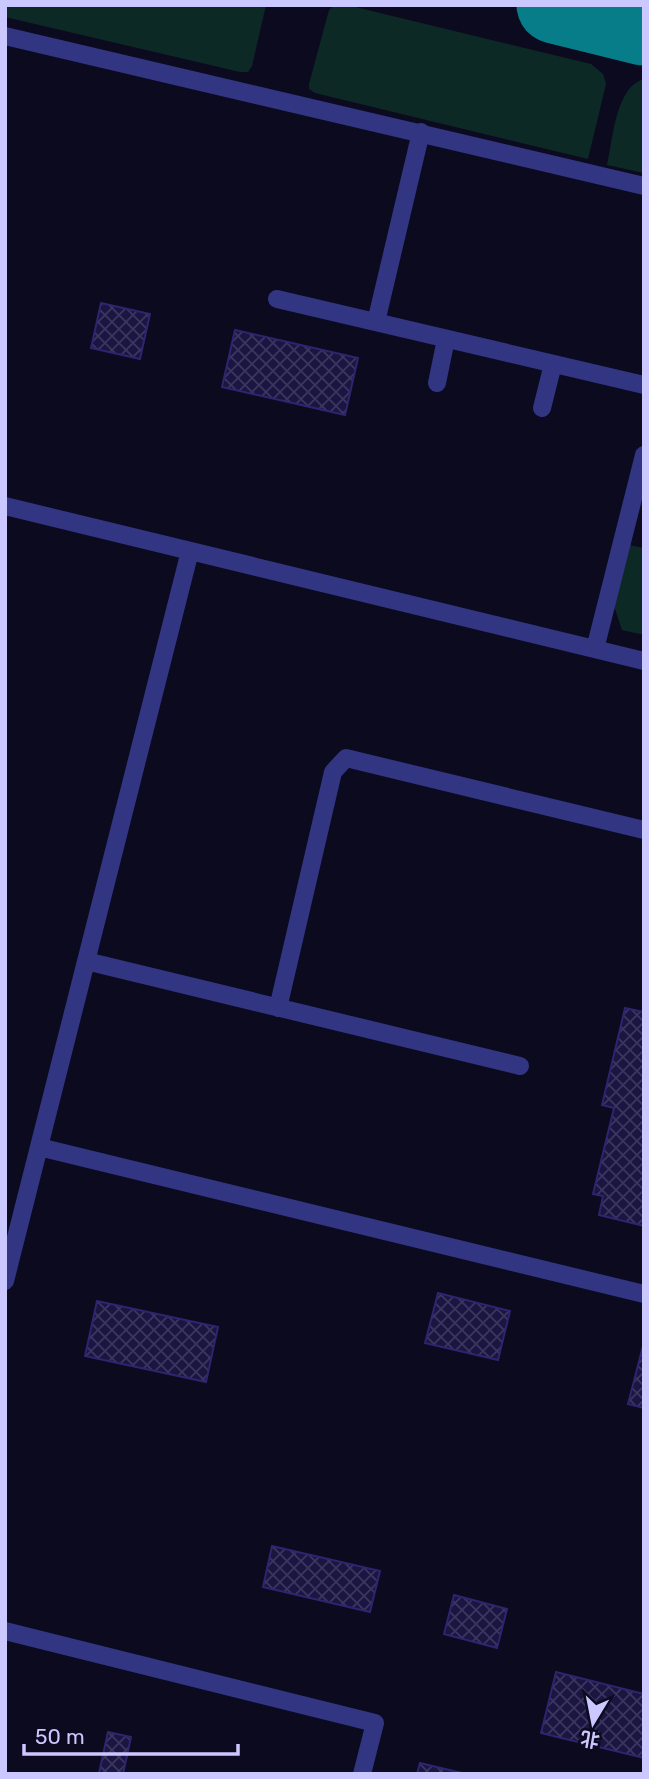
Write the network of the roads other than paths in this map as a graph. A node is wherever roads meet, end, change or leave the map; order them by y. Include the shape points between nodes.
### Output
1 (5, 36) edge
2 (421, 132) junction
3 (644, 186) edge
4 (277, 299) dead end
5 (376, 322) junction
6 (446, 339) junction
7 (554, 364) junction
8 (437, 383) dead end
9 (644, 385) edge
10 (542, 408) dead end
11 (644, 455) edge
12 (5, 506) edge
13 (190, 551) junction
14 (594, 649) junction
15 (644, 661) edge
16 (644, 830) edge
17 (86, 961) junction
18 (278, 1007) junction
19 (520, 1066) dead end
20 (39, 1147) junction
21 (5, 1281) edge
22 (644, 1294) edge
23 (5, 1631) edge
24 (362, 1774) edge

1 - 2 lane
2 - 3 lane
2 - 5 lane
4 - 5 lane
5 - 6 lane
6 - 7 lane
6 - 8 lane
7 - 9 lane
7 - 10 lane
11 - 14 lane
12 - 13 lane
13 - 14 lane
13 - 17 lane
14 - 15 lane
16 - 18 lane via 346,758 333,772
17 - 18 lane
17 - 20 lane
18 - 19 lane
20 - 21 lane
20 - 22 lane
23 - 24 lane via 375,1723

